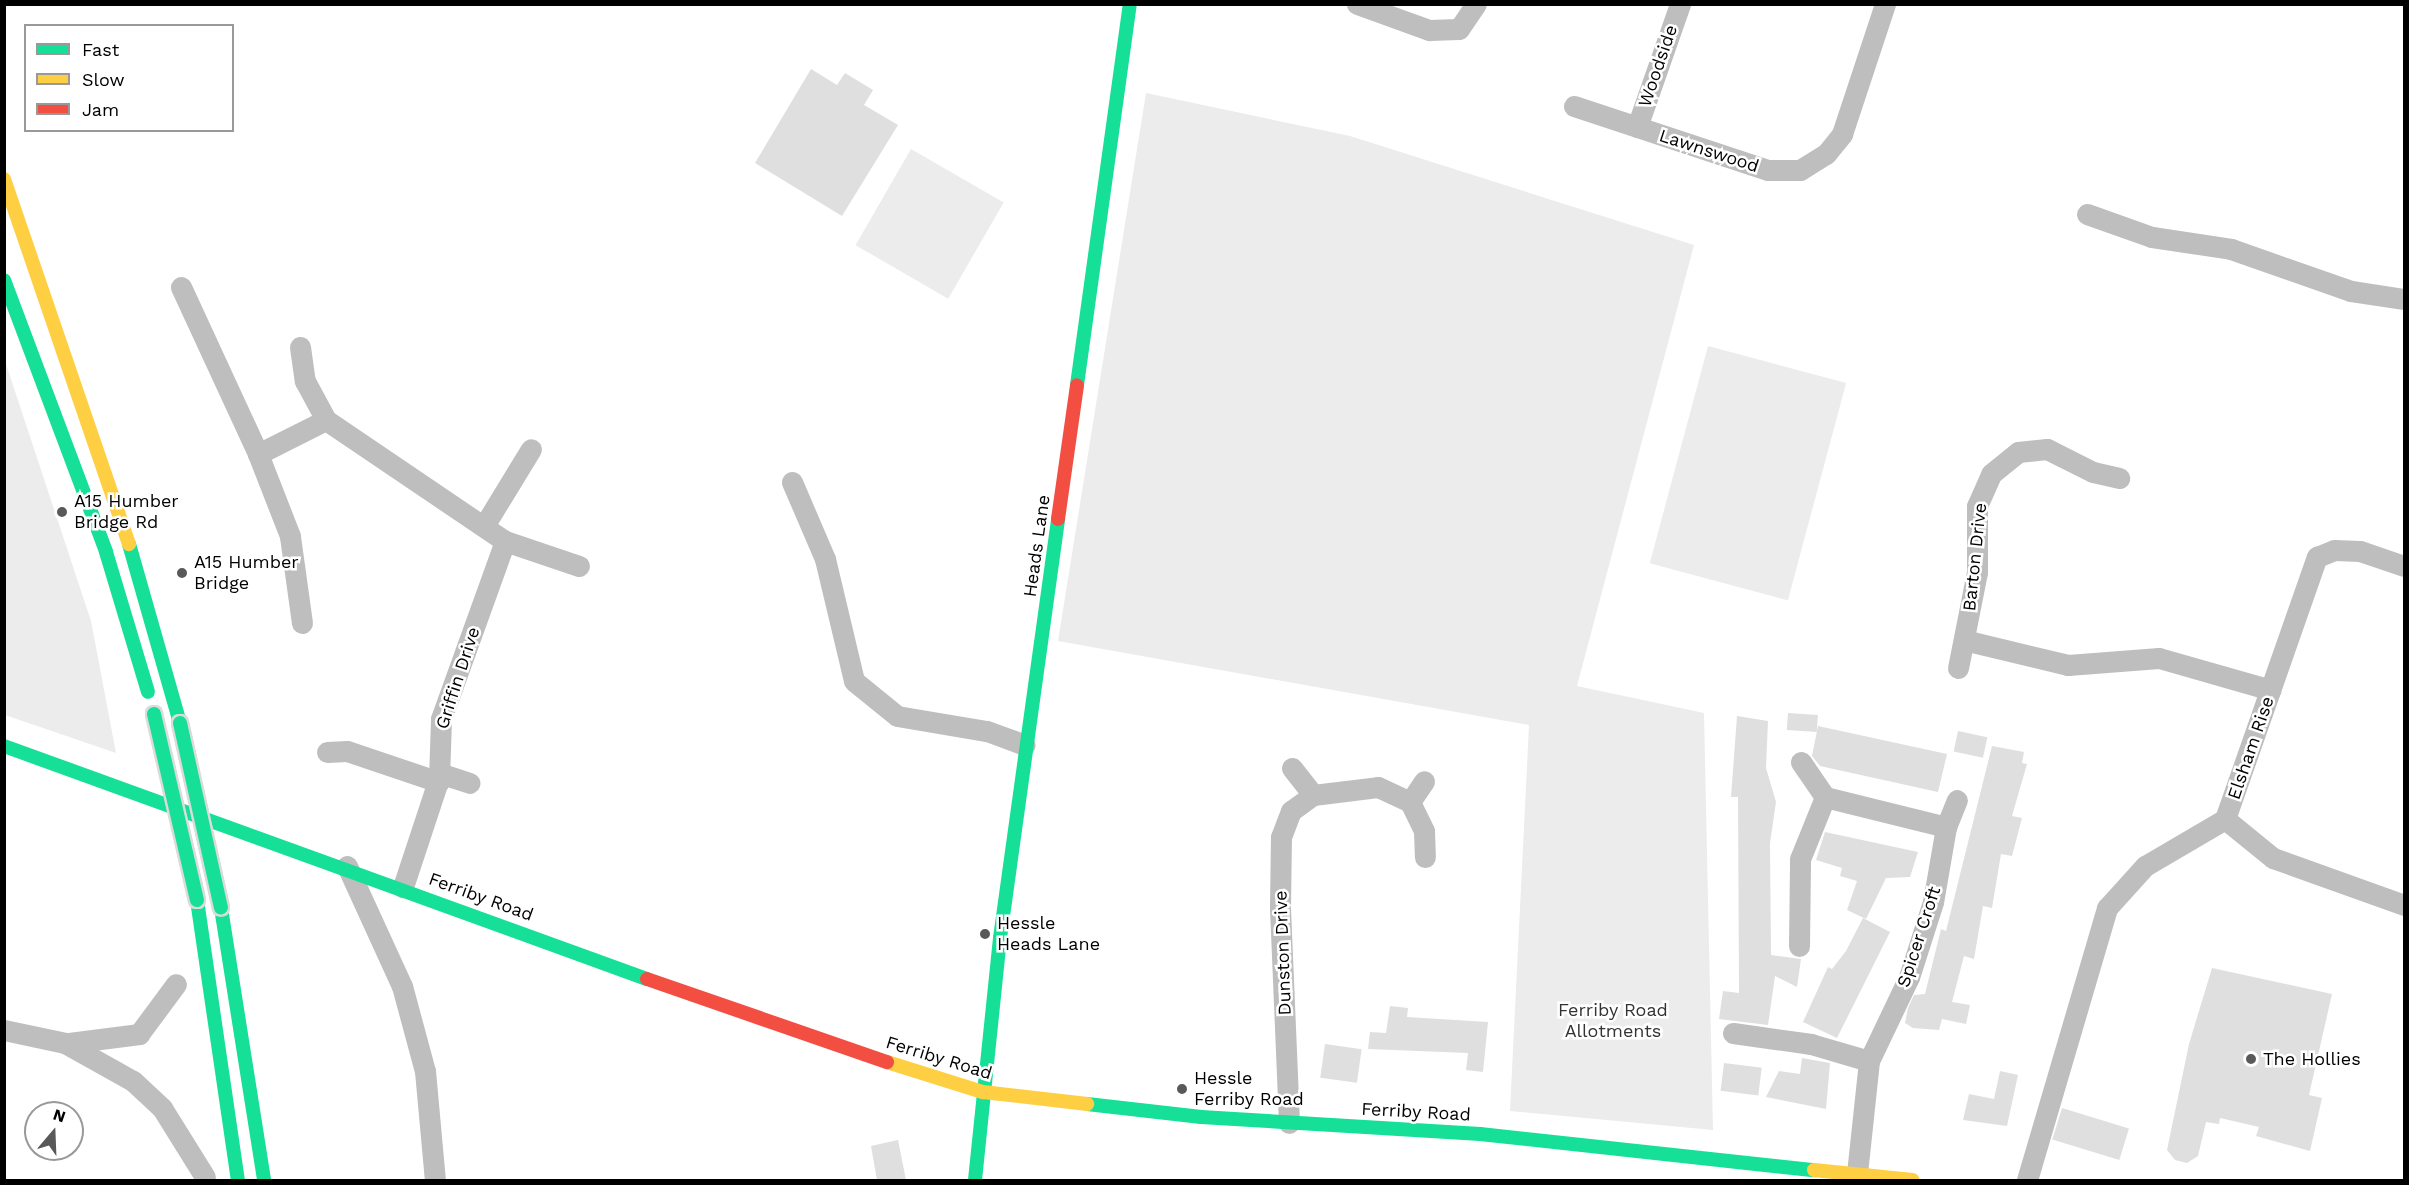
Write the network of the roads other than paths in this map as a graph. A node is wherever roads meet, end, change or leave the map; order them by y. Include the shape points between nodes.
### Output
1 (1130, 4) edge
2 (1357, 4) edge
3 (1476, 4) edge
4 (1680, 4) edge
5 (1885, 4) edge
6 (1574, 106) dead end
7 (1637, 128) junction
8 (4, 179) edge
9 (2086, 214) dead end
10 (4, 280) edge
11 (181, 286) dead end
12 (2404, 299) edge
13 (300, 347) dead end
14 (326, 420) junction
15 (531, 449) dead end
16 (258, 454) junction
17 (2119, 478) dead end
18 (792, 482) dead end
19 (484, 526) junction
20 (505, 541) junction
21 (579, 566) dead end
22 (2404, 566) edge
23 (302, 623) dead end
24 (1964, 640) junction
25 (1958, 668) dead end
26 (2271, 690) junction
27 (1025, 745) junction
28 (4, 746) edge
29 (327, 752) dead end
30 (1801, 762) dead end
31 (1292, 768) dead end
32 (439, 777) junction
33 (1424, 781) dead end
34 (469, 783) dead end
35 (1312, 795) junction
36 (1825, 797) junction
37 (1957, 800) dead end
38 (1410, 802) junction
39 (2225, 819) junction
40 (1946, 826) junction
41 (1425, 857) dead end
42 (347, 866) junction
43 (403, 887) junction
44 (2404, 905) edge
45 (1799, 946) dead end
46 (176, 984) dead end
47 (4, 1030) edge
48 (1733, 1033) dead end
49 (65, 1043) junction
50 (1869, 1061) junction
51 (983, 1092) junction
52 (1289, 1123) junction
53 (1857, 1174) junction
54 (205, 1177) dead end
55 (238, 1180) edge
56 (264, 1180) edge
57 (435, 1180) edge
58 (975, 1180) edge
59 (1912, 1180) edge
60 (2027, 1180) edge

1 - 27 main road, Heads Lane
2 - 3 street via 1430,30 1459,29
4 - 7 street, Woodside
5 - 7 street, Lawnswood via 1842,134 1826,154 1800,170 1768,170
6 - 7 street, Lawnswood
8 - 56 main road, bridge via 71,362 142,582 180,723 221,908
9 - 12 street via 2152,237 2231,249 2351,291
10 - 55 main road, bridge via 106,552 154,714 197,900
11 - 16 street
13 - 14 street via 305,381
14 - 16 street
14 - 19 street
15 - 19 street
16 - 23 street via 290,536
17 - 24 street, Barton Drive via 2093,472 2047,449 2018,453 1991,474 1977,506 1977,572
18 - 27 street via 825,559 854,681 897,716 987,730
19 - 20 street
20 - 21 street
20 - 32 street, Griffin Drive via 441,719
22 - 26 street, Elsham Rise via 2360,551 2334,550 2318,557
24 - 25 street, Barton Drive
24 - 26 street via 2068,665 2159,658
26 - 39 street, Elsham Rise
27 - 51 main road, Heads Lane
28 - 42 main road, Ferriby Road
29 - 32 street via 347,751
30 - 36 street
31 - 35 street
32 - 34 street
32 - 43 street, Griffin Drive
33 - 38 street
35 - 38 street via 1378,787
35 - 52 street, Dunston Drive via 1291,811 1281,837
36 - 40 street
36 - 45 street via 1800,859
37 - 40 street, Spicer Croft
38 - 41 street via 1424,831
39 - 44 street via 2273,858
39 - 60 street, Elsham Rise via 2145,866 2107,908
40 - 50 street, Spicer Croft via 1934,902 1909,977
42 - 43 main road, Ferriby Road
42 - 57 street via 402,986 425,1071
43 - 51 main road, Ferriby Road via 799,1034
46 - 49 street via 139,1034
47 - 49 street
48 - 50 street via 1812,1044
49 - 54 street via 133,1081 162,1108
50 - 53 street, Spicer Croft
51 - 52 main road, Ferriby Road
51 - 58 main road, Heads Lane
52 - 53 main road, Ferriby Road via 1480,1134
53 - 59 main road, Ferriby Road

